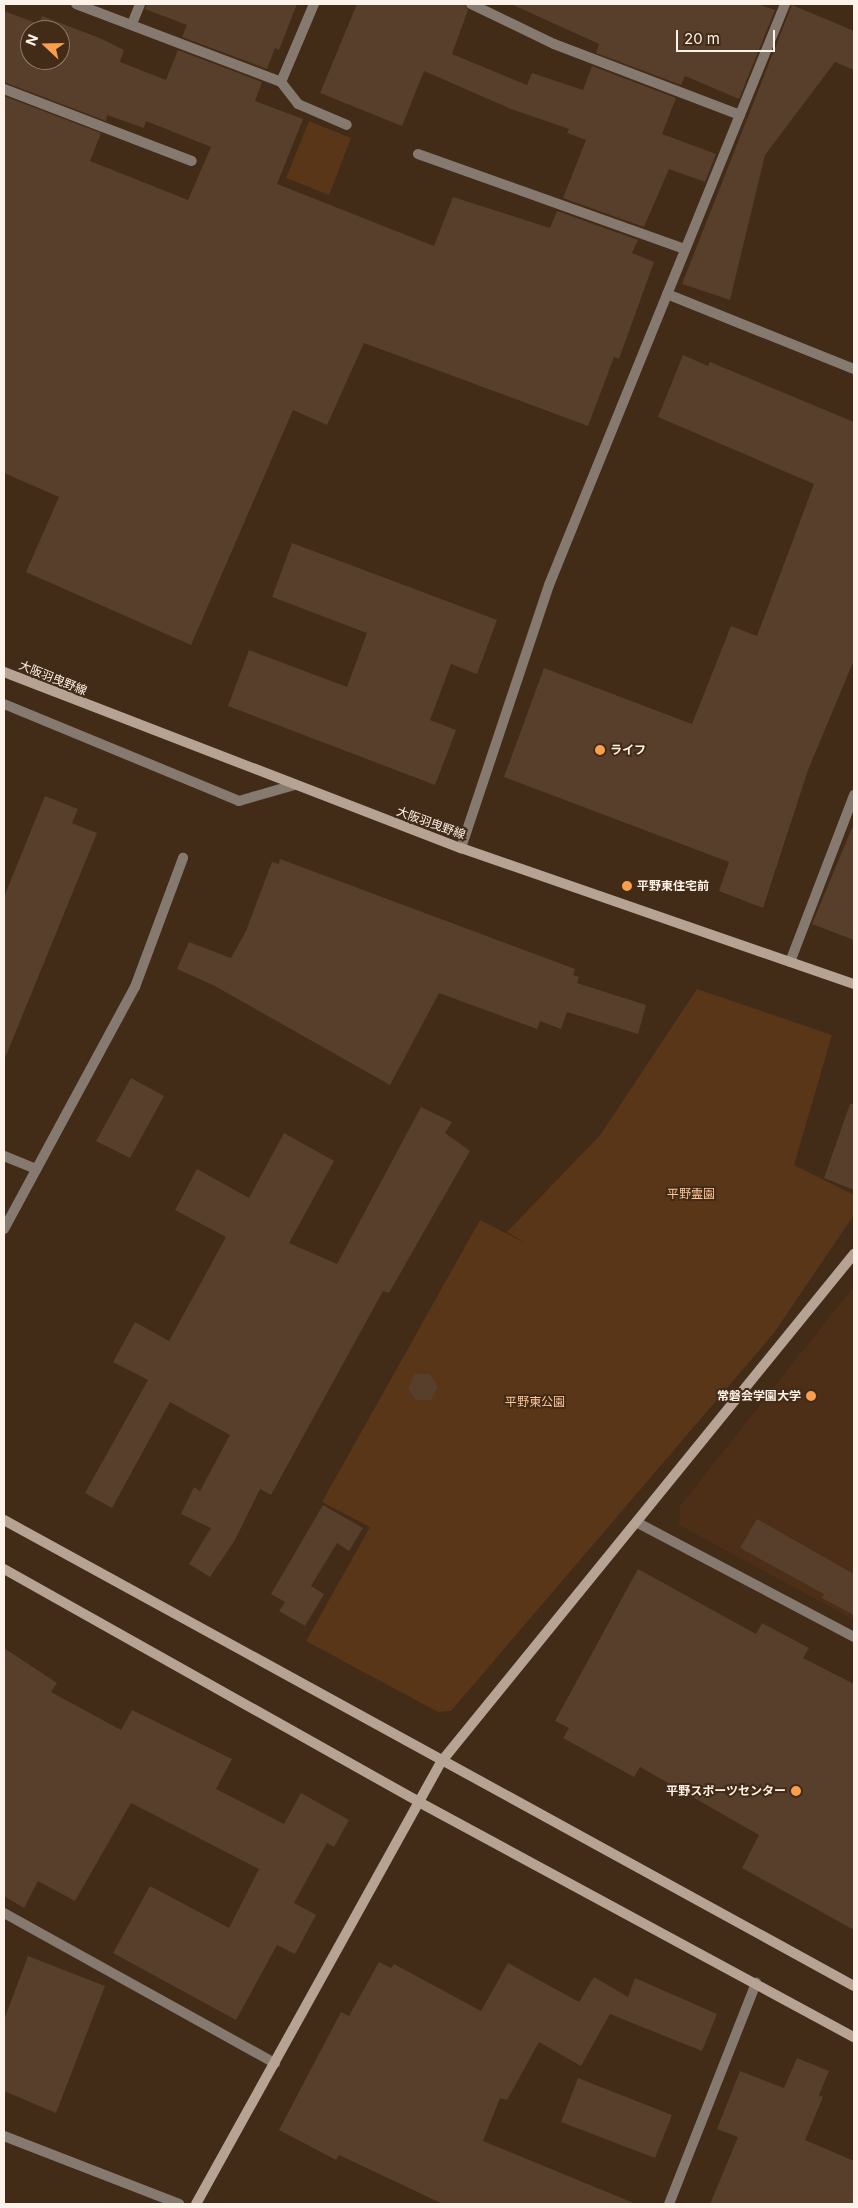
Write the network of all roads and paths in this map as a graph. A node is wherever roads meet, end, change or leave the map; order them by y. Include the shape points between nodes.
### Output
1 (76, 4) edge
2 (140, 4) edge
3 (314, 4) edge
4 (470, 4) edge
5 (784, 4) edge
6 (132, 24) junction
7 (282, 82) junction
8 (4, 89) edge
9 (740, 115) junction
10 (347, 125) dead end
11 (418, 154) dead end
12 (192, 161) dead end
13 (685, 249) junction
14 (667, 294) junction
15 (854, 369) edge
16 (4, 672) edge
17 (4, 704) edge
18 (294, 785) junction
19 (854, 795) edge
20 (461, 848) junction
21 (183, 858) dead end
22 (790, 962) junction
23 (854, 984) edge
24 (4, 1156) edge
25 (37, 1169) junction
26 (4, 1229) edge
27 (854, 1254) edge
28 (4, 1520) edge
29 (638, 1523) junction
30 (4, 1569) edge
31 (854, 1638) edge
32 (441, 1762) junction
33 (417, 1801) junction
34 (4, 1914) edge
35 (756, 1984) junction
36 (854, 1986) edge
37 (854, 2037) edge
38 (275, 2063) junction
39 (4, 2136) edge
40 (179, 2204) edge
41 (196, 2204) edge
42 (669, 2204) edge

1 - 6 street
2 - 6 street
3 - 7 street
4 - 9 street via 554,44
5 - 9 street
6 - 7 street
7 - 10 street via 298,104
8 - 12 street
9 - 13 street
11 - 13 street
13 - 14 street
14 - 15 street
14 - 20 street via 549,585
16 - 18 street, 大阪羽曳野線
17 - 18 street via 239,801
18 - 20 street, 大阪羽曳野線
19 - 22 street
20 - 22 street, 大阪羽曳野線
21 - 25 street via 134,987
22 - 23 street, 大阪羽曳野線
24 - 25 street
25 - 26 street
27 - 29 street
28 - 32 street
29 - 31 street
29 - 32 street
30 - 33 street
32 - 33 street
32 - 36 street
33 - 35 street
33 - 38 street
34 - 38 street
35 - 37 street
35 - 42 street
38 - 41 street
39 - 40 street

